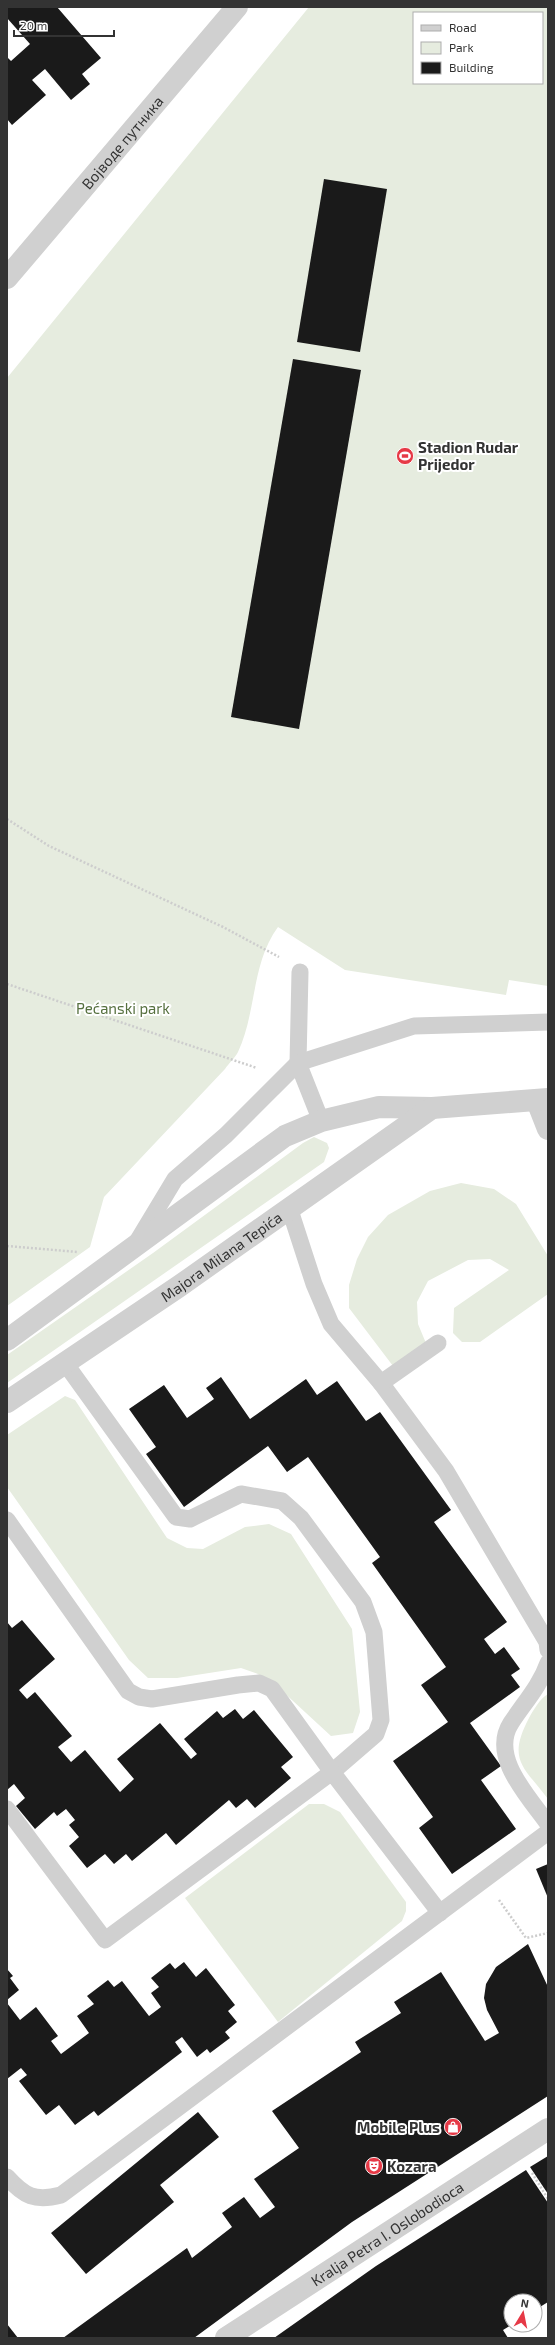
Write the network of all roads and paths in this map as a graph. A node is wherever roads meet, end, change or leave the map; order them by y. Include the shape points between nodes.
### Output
1 (237, 7) edge
2 (7, 278) edge
3 (7, 819) edge
4 (300, 972) joint
5 (7, 984) edge
6 (548, 1022) edge
7 (298, 1063) junction
8 (283, 1077) junction
9 (542, 1100) edge
10 (432, 1108) junction
11 (321, 1121) junction
12 (548, 1129) edge
13 (289, 1207) junction
14 (7, 1246) edge
15 (131, 1251) junction
16 (84, 1252) dead end
17 (7, 1340) edge
18 (438, 1343) dead end
19 (65, 1363) junction
20 (382, 1383) junction
21 (7, 1402) edge
22 (7, 1520) edge
23 (548, 1650) edge
24 (548, 1664) edge
25 (332, 1772) junction
26 (7, 1809) edge
27 (548, 1824) edge
28 (548, 1832) edge
29 (486, 1880) junction
30 (440, 1913) junction
31 (548, 1933) edge
32 (548, 2129) edge
33 (7, 2177) edge
34 (226, 2338) edge

1 - 2 street, Војводе путника
3 - 4 path via 49,846 223,928 276,955
4 - 7 lane
5 - 8 path
6 - 7 lane via 414,1026
7 - 8 lane
7 - 11 lane
8 - 15 lane via 226,1135 175,1179
9 - 10 street
9 - 12 street
10 - 11 street via 379,1107
10 - 13 street, Majora Milana Tepića
11 - 15 street via 285,1136
13 - 19 street, Majora Milana Tepića via 178,1287
13 - 20 lane via 314,1284 331,1324
14 - 16 path
15 - 17 street
18 - 20 lane
19 - 21 street, Majora Milana Tepića
19 - 25 lane via 176,1517 190,1519 241,1494 282,1501 301,1518 363,1602 374,1632 381,1720 376,1734
20 - 23 lane via 446,1471 546,1642
22 - 25 lane via 128,1691 139,1697 152,1699 238,1685 259,1684 272,1688
24 - 27 lane via 536,1688 510,1725 506,1748 510,1771
25 - 26 lane via 105,1940
25 - 30 lane
28 - 29 lane
29 - 30 lane
29 - 31 path via 526,1938
30 - 33 lane via 61,2195 47,2199 26,2194
32 - 34 street, Kralja Petra I. Oslobodioca

